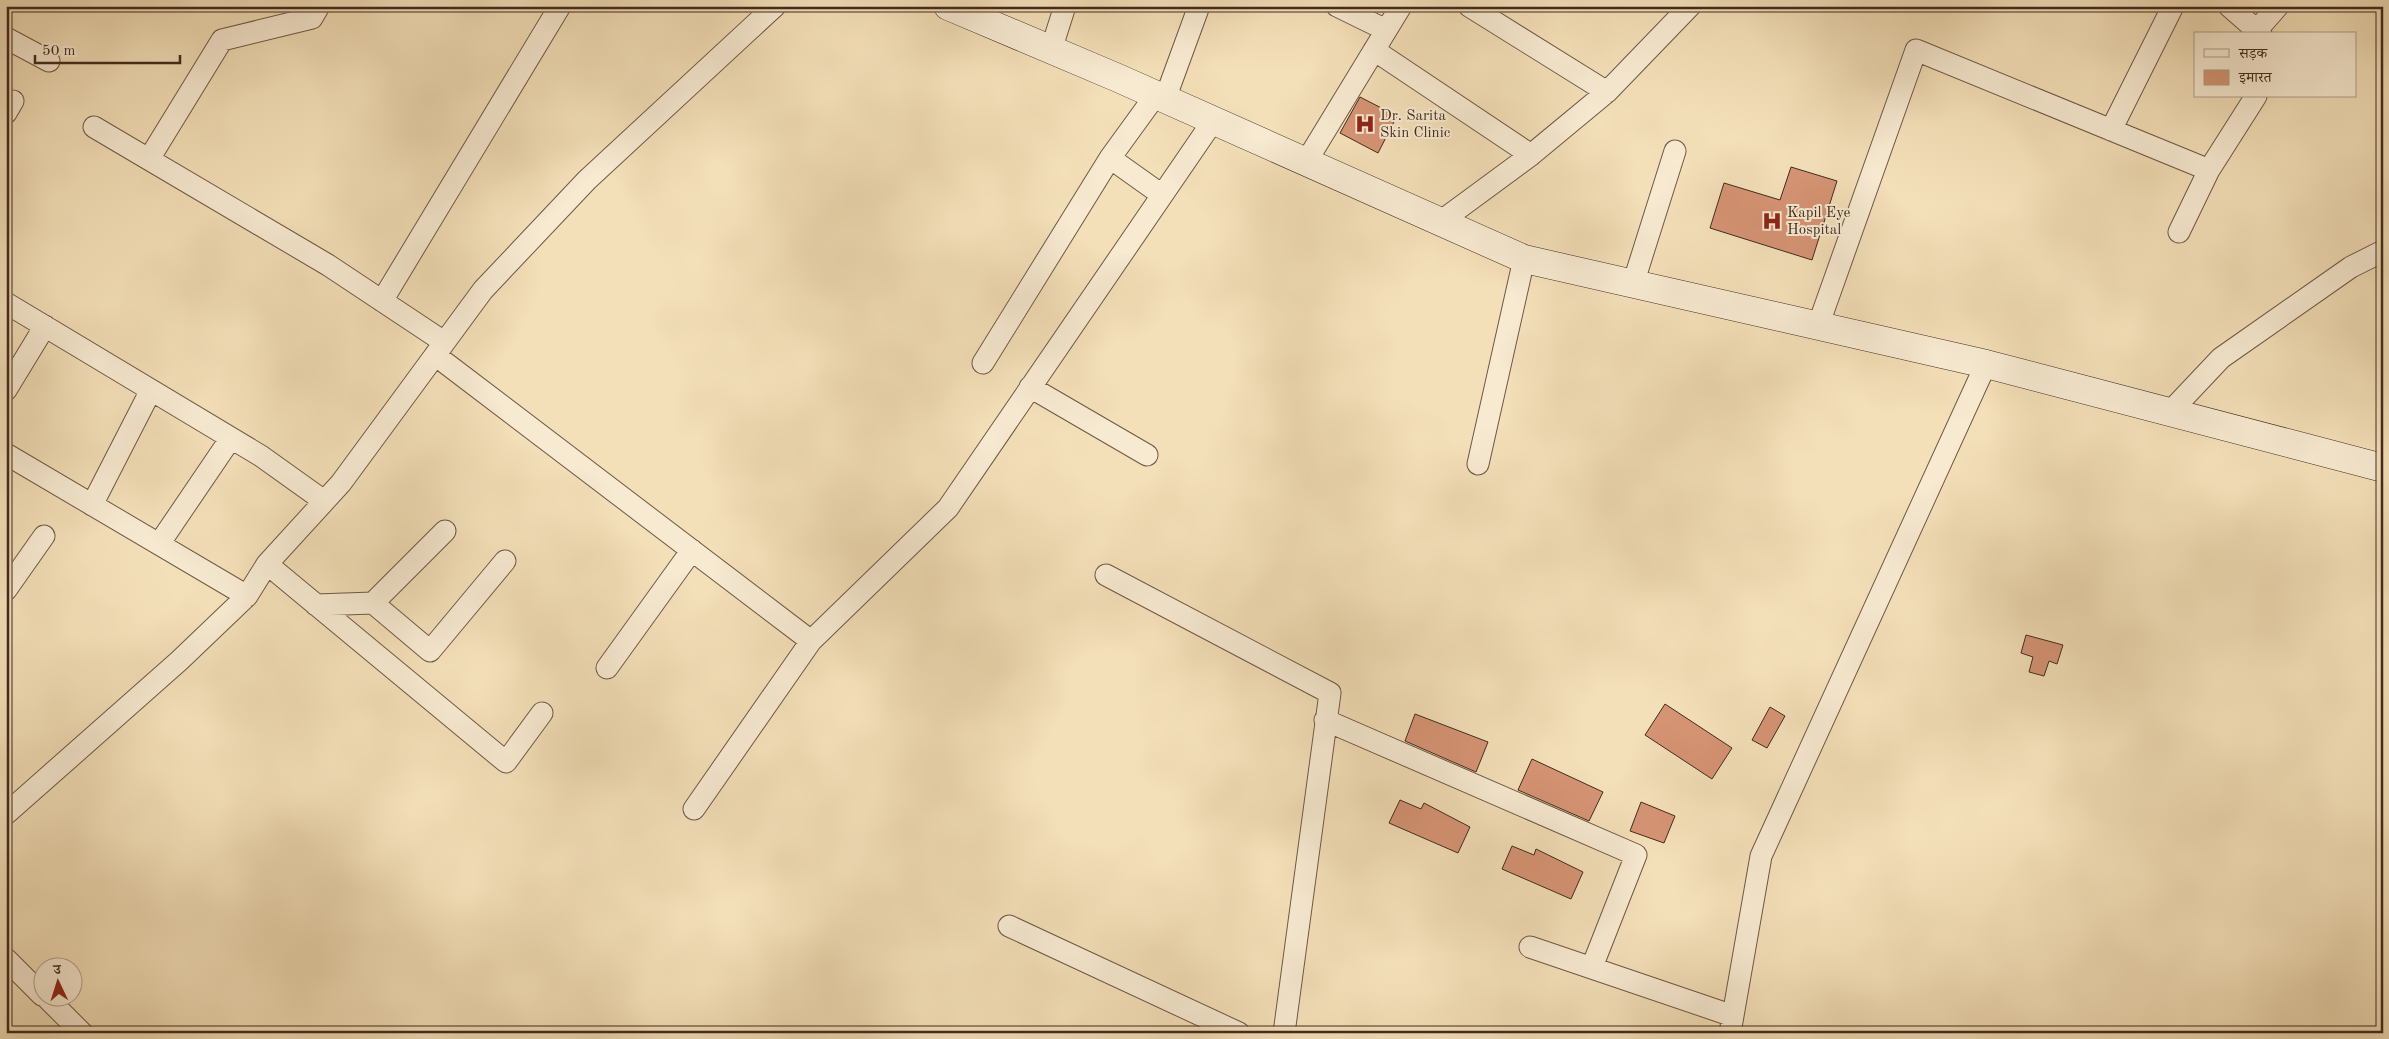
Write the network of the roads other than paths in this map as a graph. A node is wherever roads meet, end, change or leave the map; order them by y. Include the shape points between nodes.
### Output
1 (319, 6) edge
2 (560, 6) edge
3 (775, 6) edge
4 (948, 6) edge
5 (1065, 6) edge
6 (1199, 6) edge
7 (1337, 6) edge
8 (1401, 6) edge
9 (1468, 6) edge
10 (1690, 6) edge
11 (2173, 6) edge
12 (2229, 6) edge
13 (2278, 6) edge
14 (1386, 30) junction
15 (2259, 32) edge
16 (6, 38) edge
17 (1051, 50) junction
18 (1374, 50) junction
19 (49, 61) dead end
20 (1607, 92) junction
21 (1160, 98) junction
22 (2255, 98) edge
23 (1212, 121) junction
24 (94, 127) dead end
25 (2111, 130) junction
26 (1675, 151) dead end
27 (1531, 155) junction
28 (1110, 158) junction
29 (149, 159) junction
30 (1306, 162) junction
31 (2210, 170) junction
32 (1162, 195) junction
33 (1440, 222) junction
34 (2179, 232) dead end
35 (2383, 251) edge
36 (1524, 259) junction
37 (1633, 284) junction
38 (382, 300) junction
39 (6, 303) edge
40 (45, 326) junction
41 (1818, 326) junction
42 (440, 349) junction
43 (982, 363) dead end
44 (1986, 364) junction
45 (1030, 387) junction
46 (6, 390) edge
47 (151, 390) junction
48 (2170, 412) junction
49 (231, 438) junction
50 (6, 454) edge
51 (1147, 455) dead end
52 (1478, 464) dead end
53 (2383, 468) edge
54 (324, 501) junction
55 (92, 504) junction
56 (445, 531) dead end
57 (44, 536) dead end
58 (159, 544) junction
59 (692, 550) junction
60 (505, 561) dead end
61 (267, 564) junction
62 (1106, 575) dead end
63 (6, 590) edge
64 (247, 596) junction
65 (373, 603) junction
66 (316, 605) junction
67 (811, 642) junction
68 (607, 668) dead end
69 (542, 713) dead end
70 (1325, 720) junction
71 (694, 809) dead end
72 (6, 814) edge
73 (1009, 926) dead end
74 (1530, 947) dead end
75 (6, 959) edge
76 (1592, 967) junction
77 (32, 984) edge
78 (54, 1006) edge
79 (1732, 1024) edge
80 (82, 1033) edge
81 (1238, 1033) edge
82 (1284, 1033) edge

1 - 29 street via 312,18 222,40
2 - 38 street
3 - 42 street via 587,180 483,290
4 - 17 street
5 - 17 street
6 - 21 street
7 - 14 street
8 - 14 street
9 - 20 street
10 - 20 street
11 - 25 street
12 - 15 street
13 - 15 street
14 - 18 street
16 - 19 street
17 - 21 street
18 - 27 street
18 - 30 street
20 - 27 street
21 - 23 street
21 - 28 street
22 - 31 street
23 - 30 street
23 - 32 street
24 - 29 street
25 - 31 street
25 - 41 street via 1916,50
26 - 37 street
27 - 33 street
28 - 32 street
28 - 43 street
29 - 38 street
30 - 33 street
31 - 34 street
32 - 45 street
33 - 36 street
35 - 48 street via 2351,267 2221,358
36 - 37 street
36 - 52 street
37 - 41 street
38 - 42 street
39 - 40 street
40 - 46 street
40 - 47 street
41 - 44 street
42 - 54 street via 341,483
42 - 59 street
44 - 48 street
44 - 79 street via 1761,856
45 - 51 street
45 - 67 street via 948,508
47 - 49 street
47 - 55 street
48 - 53 street
49 - 54 street
49 - 58 street
50 - 55 street
54 - 61 street
55 - 58 street
56 - 65 street
57 - 63 street
58 - 64 street
59 - 67 street
59 - 68 street
60 - 65 street via 430,651
61 - 64 street
61 - 66 street
62 - 70 street via 1330,693
64 - 72 street via 179,661
65 - 66 street
66 - 69 street via 506,762
67 - 71 street
70 - 76 street via 1636,855
70 - 82 street
73 - 81 street
74 - 76 street
75 - 77 street
76 - 79 street
78 - 80 street

